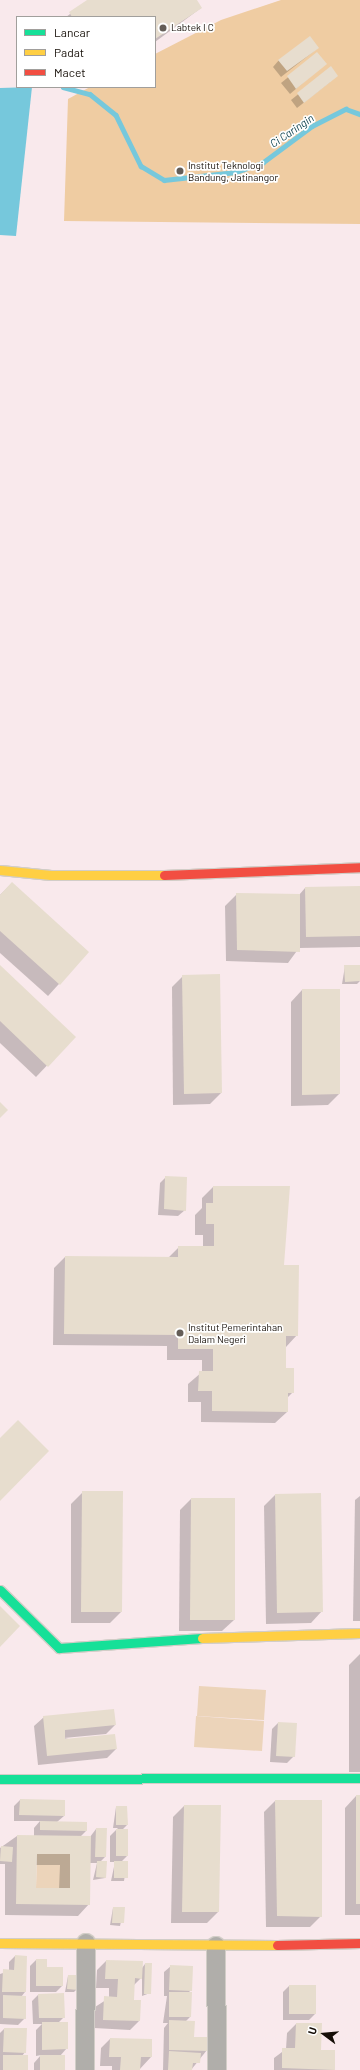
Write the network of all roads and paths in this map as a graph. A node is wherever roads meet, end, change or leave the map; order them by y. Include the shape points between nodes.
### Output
1 (360, 867) edge
2 (0, 870) edge
3 (0, 1590) edge
4 (360, 1634) edge
5 (360, 1778) edge
6 (0, 1779) edge
7 (0, 1943) edge
8 (86, 1943) junction
9 (360, 1943) edge
10 (216, 1946) junction
11 (85, 2070) edge
12 (217, 2070) edge

1 - 2 street via 187,875 51,875
3 - 4 street via 59,1648 149,1640
5 - 6 street
7 - 8 street
8 - 10 street
8 - 11 street
9 - 10 street
10 - 12 street

